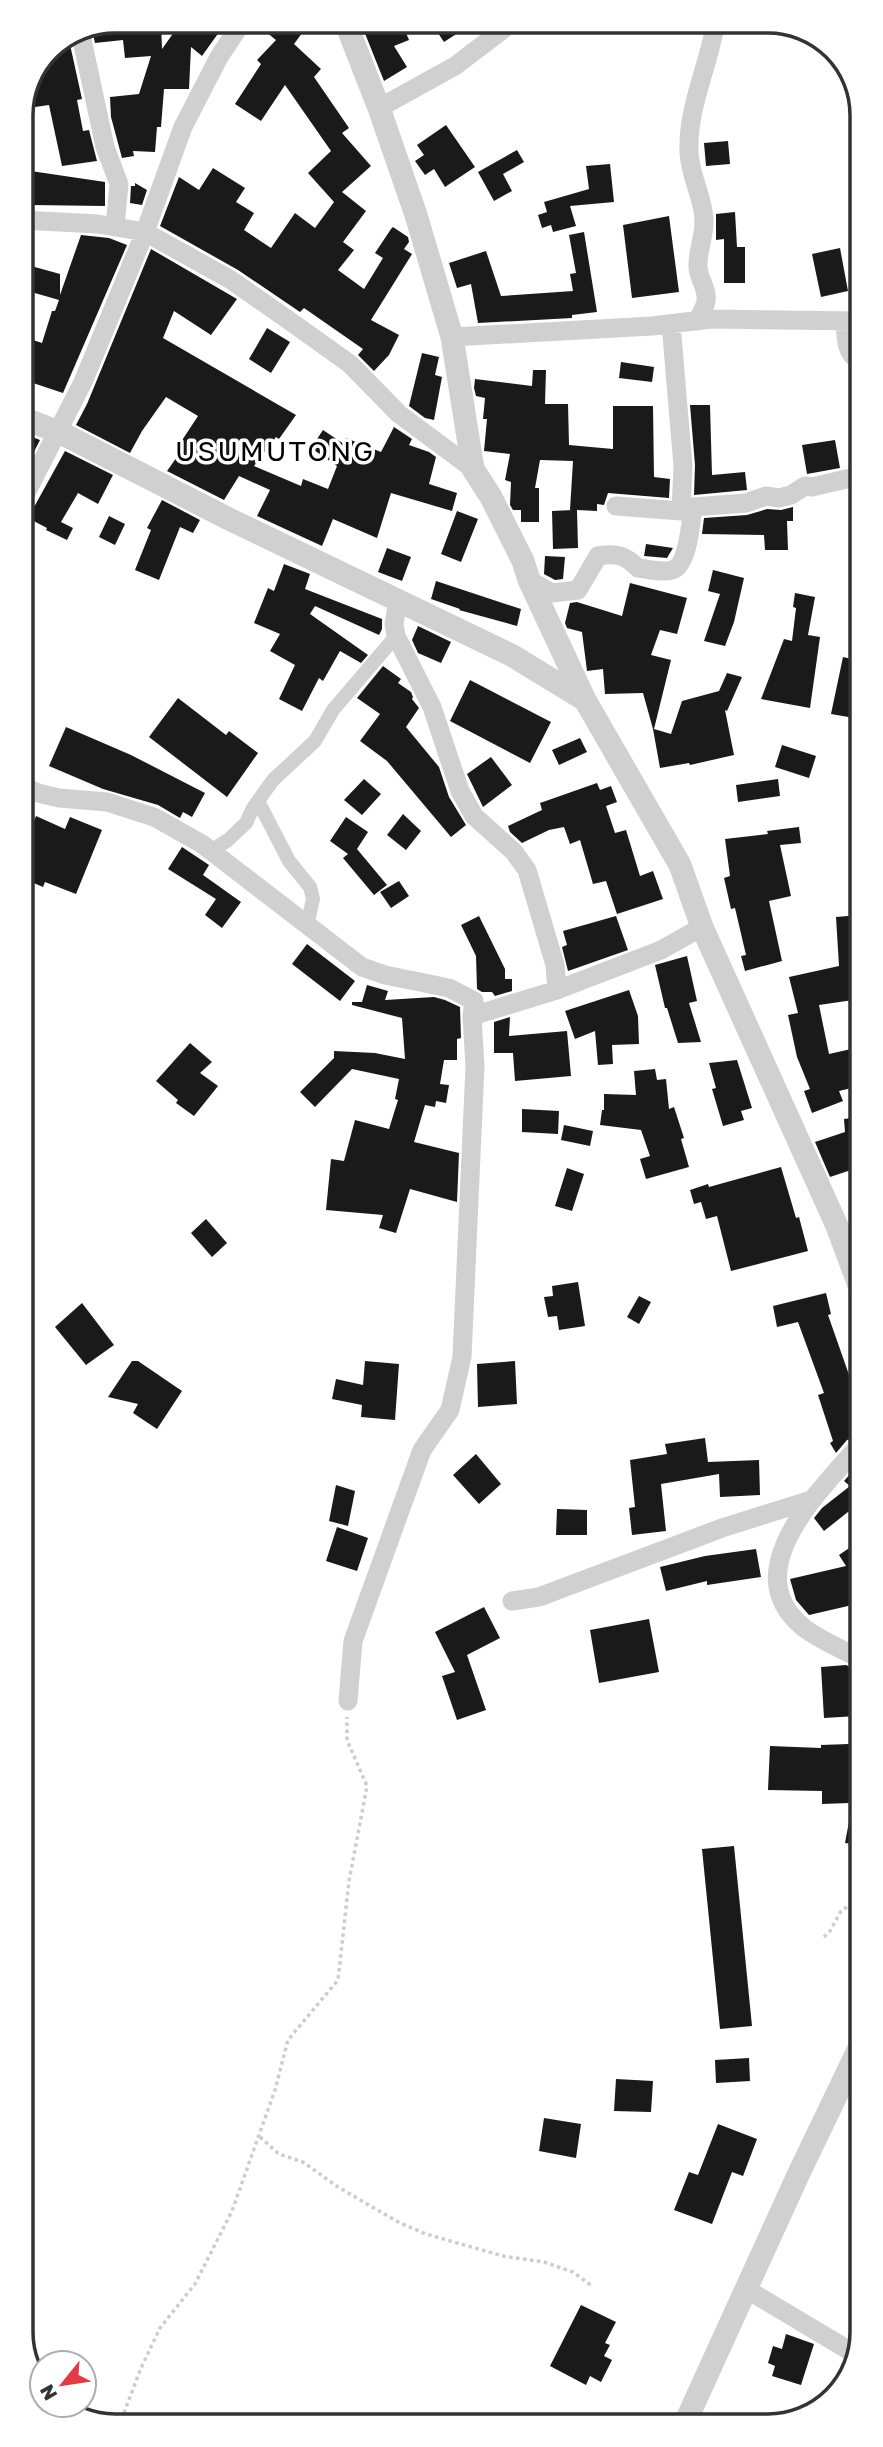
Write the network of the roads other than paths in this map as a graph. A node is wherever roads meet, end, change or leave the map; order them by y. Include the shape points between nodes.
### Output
1 (235, 33) edge
2 (350, 33) edge
3 (498, 33) edge
4 (714, 33) edge
5 (82, 40) edge
6 (379, 108) junction
7 (33, 221) edge
8 (114, 227) junction
9 (145, 232) junction
10 (697, 321) junction
11 (850, 321) edge
12 (671, 324) junction
13 (850, 331) edge
14 (452, 337) junction
15 (850, 352) edge
16 (33, 422) edge
17 (59, 432) junction
18 (473, 470) junction
19 (850, 478) edge
20 (33, 480) edge
21 (616, 506) dead end
22 (687, 509) junction
23 (528, 580) junction
24 (398, 600) junction
25 (396, 636) junction
26 (585, 700) junction
27 (33, 791) edge
28 (257, 802) junction
29 (211, 851) junction
30 (307, 926) junction
31 (702, 927) junction
32 (557, 990) junction
33 (472, 1016) junction
34 (850, 1260) edge
35 (850, 1456) edge
36 (811, 1500) junction
37 (512, 1601) dead end
38 (850, 1653) edge
39 (348, 1701) road end
40 (850, 2068) edge
41 (746, 2289) junction
42 (847, 2349) edge
43 (689, 2414) edge

1 - 9 street via 183,127
2 - 6 street
3 - 6 street via 455,65
4 - 10 street via 691,118 689,153 704,228 697,266 706,301
5 - 8 street via 105,147 119,184
6 - 14 street
7 - 8 street
8 - 9 street
9 - 17 street
9 - 18 street via 287,318 349,364 399,414
10 - 11 street
10 - 12 street
12 - 14 street
12 - 22 street
13 - 15 street
14 - 18 street
16 - 17 street
17 - 20 street
17 - 24 street
18 - 23 street via 491,497
19 - 22 street via 805,486 779,498 766,496 746,503
21 - 22 street
22 - 23 street via 686,548 681,565 673,570 638,568 626,556 614,553 598,556 578,590 552,593
23 - 26 street
24 - 25 street
24 - 26 street via 513,656
25 - 28 street via 333,710 315,741 272,780
25 - 32 street via 432,707 460,791 474,816 527,870 555,965
26 - 31 street via 680,865
27 - 29 street via 107,802 154,817
28 - 29 street via 246,822
28 - 30 street via 289,860 310,887 313,899
29 - 30 street
30 - 33 street via 362,967 449,988 474,1001
31 - 32 street via 662,950
31 - 34 street
32 - 33 street
33 - 39 street via 475,1066 463,1357 450,1410 422,1450 353,1641
35 - 36 street
36 - 37 street via 722,1528 539,1597
36 - 38 street via 786,1538 777,1568 780,1592 789,1612 804,1628
40 - 41 street
41 - 42 street
41 - 43 street

